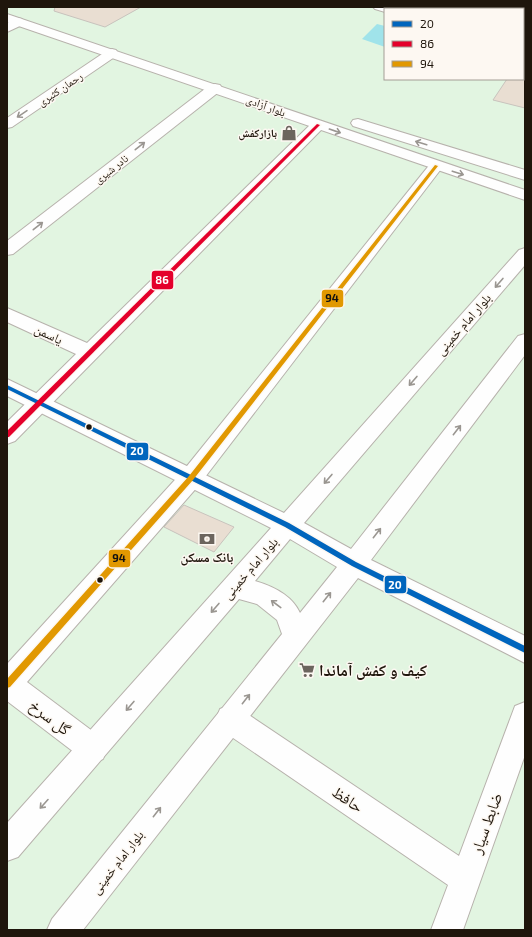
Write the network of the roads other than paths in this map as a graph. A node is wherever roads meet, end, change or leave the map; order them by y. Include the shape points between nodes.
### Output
1 (7, 9) edge
2 (11, 22) edge
3 (112, 53) junction
4 (215, 88) junction
5 (7, 124) edge
6 (318, 125) junction
7 (436, 166) junction
8 (525, 175) edge
9 (525, 195) edge
10 (7, 250) edge
11 (525, 254) edge
12 (7, 314) edge
13 (525, 341) edge
14 (90, 353) junction
15 (7, 386) edge
16 (40, 403) junction
17 (7, 435) edge
18 (191, 478) junction
19 (287, 525) junction
20 (354, 564) junction
21 (234, 586) junction
22 (296, 636) junction
23 (525, 650) edge
24 (7, 684) edge
25 (525, 716) edge
26 (230, 719) junction
27 (93, 749) junction
28 (7, 846) edge
29 (466, 879) junction
30 (64, 930) edge
31 (447, 930) edge

8 -> 1 main road, بلوار آزادی via 340,118
2 - 3 main road, بلوار آزادی
3 - 4 main road, بلوار آزادی
3 -> 5 main road, رحمان کثیری
4 - 6 main road, بلوار آزادی
10 -> 4 main road, نادر شیری
6 -> 7 main road, بلوار آزادی
6 - 14 main road
7 -> 9 main road, بلوار آزادی
7 - 18 main road
11 -> 19 main road, بلوار امام خمینی
12 - 14 main road, یاسمن
20 -> 13 main road, بلوار امام خمینی
14 - 16 main road
15 - 16 main road
16 - 17 main road
16 - 18 main road
18 - 19 main road
18 - 24 main road
19 - 20 main road
19 - 21 main road, بلوار امام خمینی
22 -> 20 main road, بلوار امام خمینی
20 - 23 main road
22 -> 21 main road via 287,612 264,595
21 -> 27 main road, بلوار امام خمینی
26 -> 22 main road, بلوار امام خمینی
24 - 27 main road, گل سرخ
25 - 29 main road, ضابط سیار
26 - 29 main road, حافظ
30 -> 26 main road, بلوار امام خمینی
27 -> 28 main road, بلوار امام خمینی
29 - 31 main road, ضابط سیار

